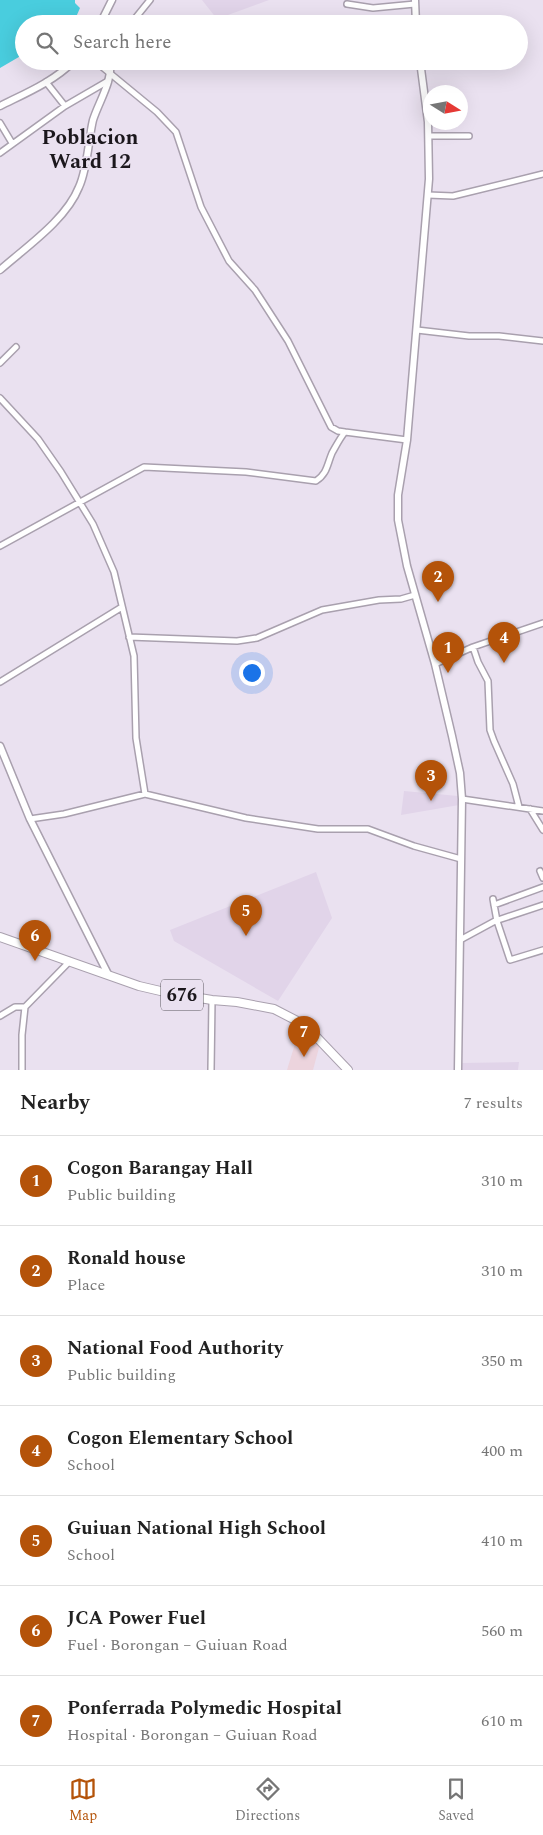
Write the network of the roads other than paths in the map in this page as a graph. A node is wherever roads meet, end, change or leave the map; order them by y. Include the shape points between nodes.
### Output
1 (112, 0) edge
2 (150, 0) edge
3 (415, 2) edge
4 (347, 4) dead end
5 (104, 15) edge
6 (137, 15) edge
7 (416, 15) edge
8 (65, 70) edge
9 (102, 70) edge
10 (109, 70) edge
11 (421, 70) edge
12 (109, 78) junction
13 (46, 82) junction
14 (0, 106) edge
15 (66, 106) junction
16 (0, 123) edge
17 (429, 136) junction
18 (469, 136) dead end
19 (12, 143) junction
20 (0, 153) edge
21 (543, 174) edge
22 (428, 195) junction
23 (0, 270) edge
24 (417, 330) junction
25 (543, 341) edge
26 (16, 347) dead end
27 (0, 363) edge
28 (0, 398) edge
29 (338, 431) junction
30 (345, 432) junction
31 (340, 439) junction
32 (407, 440) junction
33 (80, 503) junction
34 (0, 546) edge
35 (415, 595) junction
36 (122, 607) junction
37 (543, 623) edge
38 (129, 637) junction
39 (472, 647) junction
40 (435, 664) junction
41 (0, 682) edge
42 (0, 746) edge
43 (145, 794) junction
44 (462, 798) junction
45 (519, 807) junction
46 (530, 809) junction
47 (543, 811) edge
48 (30, 819) junction
49 (543, 830) edge
50 (461, 859) junction
51 (540, 871) dead end
52 (543, 878) edge
53 (543, 887) edge
54 (543, 905) edge
55 (497, 920) junction
56 (0, 938) edge
57 (460, 940) junction
58 (543, 950) edge
59 (70, 961) junction
60 (108, 974) junction
61 (212, 1000) junction
62 (26, 1007) junction
63 (0, 1016) edge
64 (22, 1070) edge
65 (211, 1070) edge
66 (348, 1070) edge
67 (458, 1070) edge

1 - 5 street
2 - 6 street
3 - 4 street via 373,8
3 - 7 street
8 - 13 street
9 - 12 street
10 - 12 street
11 - 17 street
12 - 15 street
12 - 23 street via 94,120 80,186 71,203
12 - 29 street via 157,112 176,132 201,206 229,261 255,290 288,341 332,427
13 - 14 street
13 - 15 street
15 - 19 street
16 - 19 street
17 - 18 street
17 - 22 street
19 - 20 street
21 - 22 street via 453,196
22 - 24 street
24 - 25 street
24 - 32 street
26 - 27 street
28 - 33 street via 38,439
29 - 30 street
29 - 31 street
30 - 31 street
30 - 32 street
31 - 33 street via 327,471 316,481 246,472 144,467
32 - 35 street via 398,495 398,520
33 - 34 street
33 - 36 street via 114,572
35 - 38 street via 322,610 257,638 237,641
35 - 40 street
36 - 38 street
36 - 41 street
37 - 39 street
38 - 43 street via 134,656 136,738
39 - 40 street
39 - 45 street via 488,681 490,730
40 - 44 street via 460,773
42 - 48 street
43 - 48 street
43 - 50 street via 246,818 318,830 368,829
44 - 45 street
44 - 50 street
45 - 46 street
46 - 47 street
46 - 49 street
48 - 60 street
50 - 57 street
51 - 52 street
53 - 55 street via 493,902
54 - 55 street
55 - 57 street
55 - 58 street via 510,960
56 - 59 main road, 676
57 - 67 street
59 - 60 main road, 676
59 - 62 street
60 - 61 main road, 676 via 139,986
61 - 65 street
61 - 66 main road, 676 via 274,1009 305,1024
62 - 63 street via 15,1007
62 - 64 street

